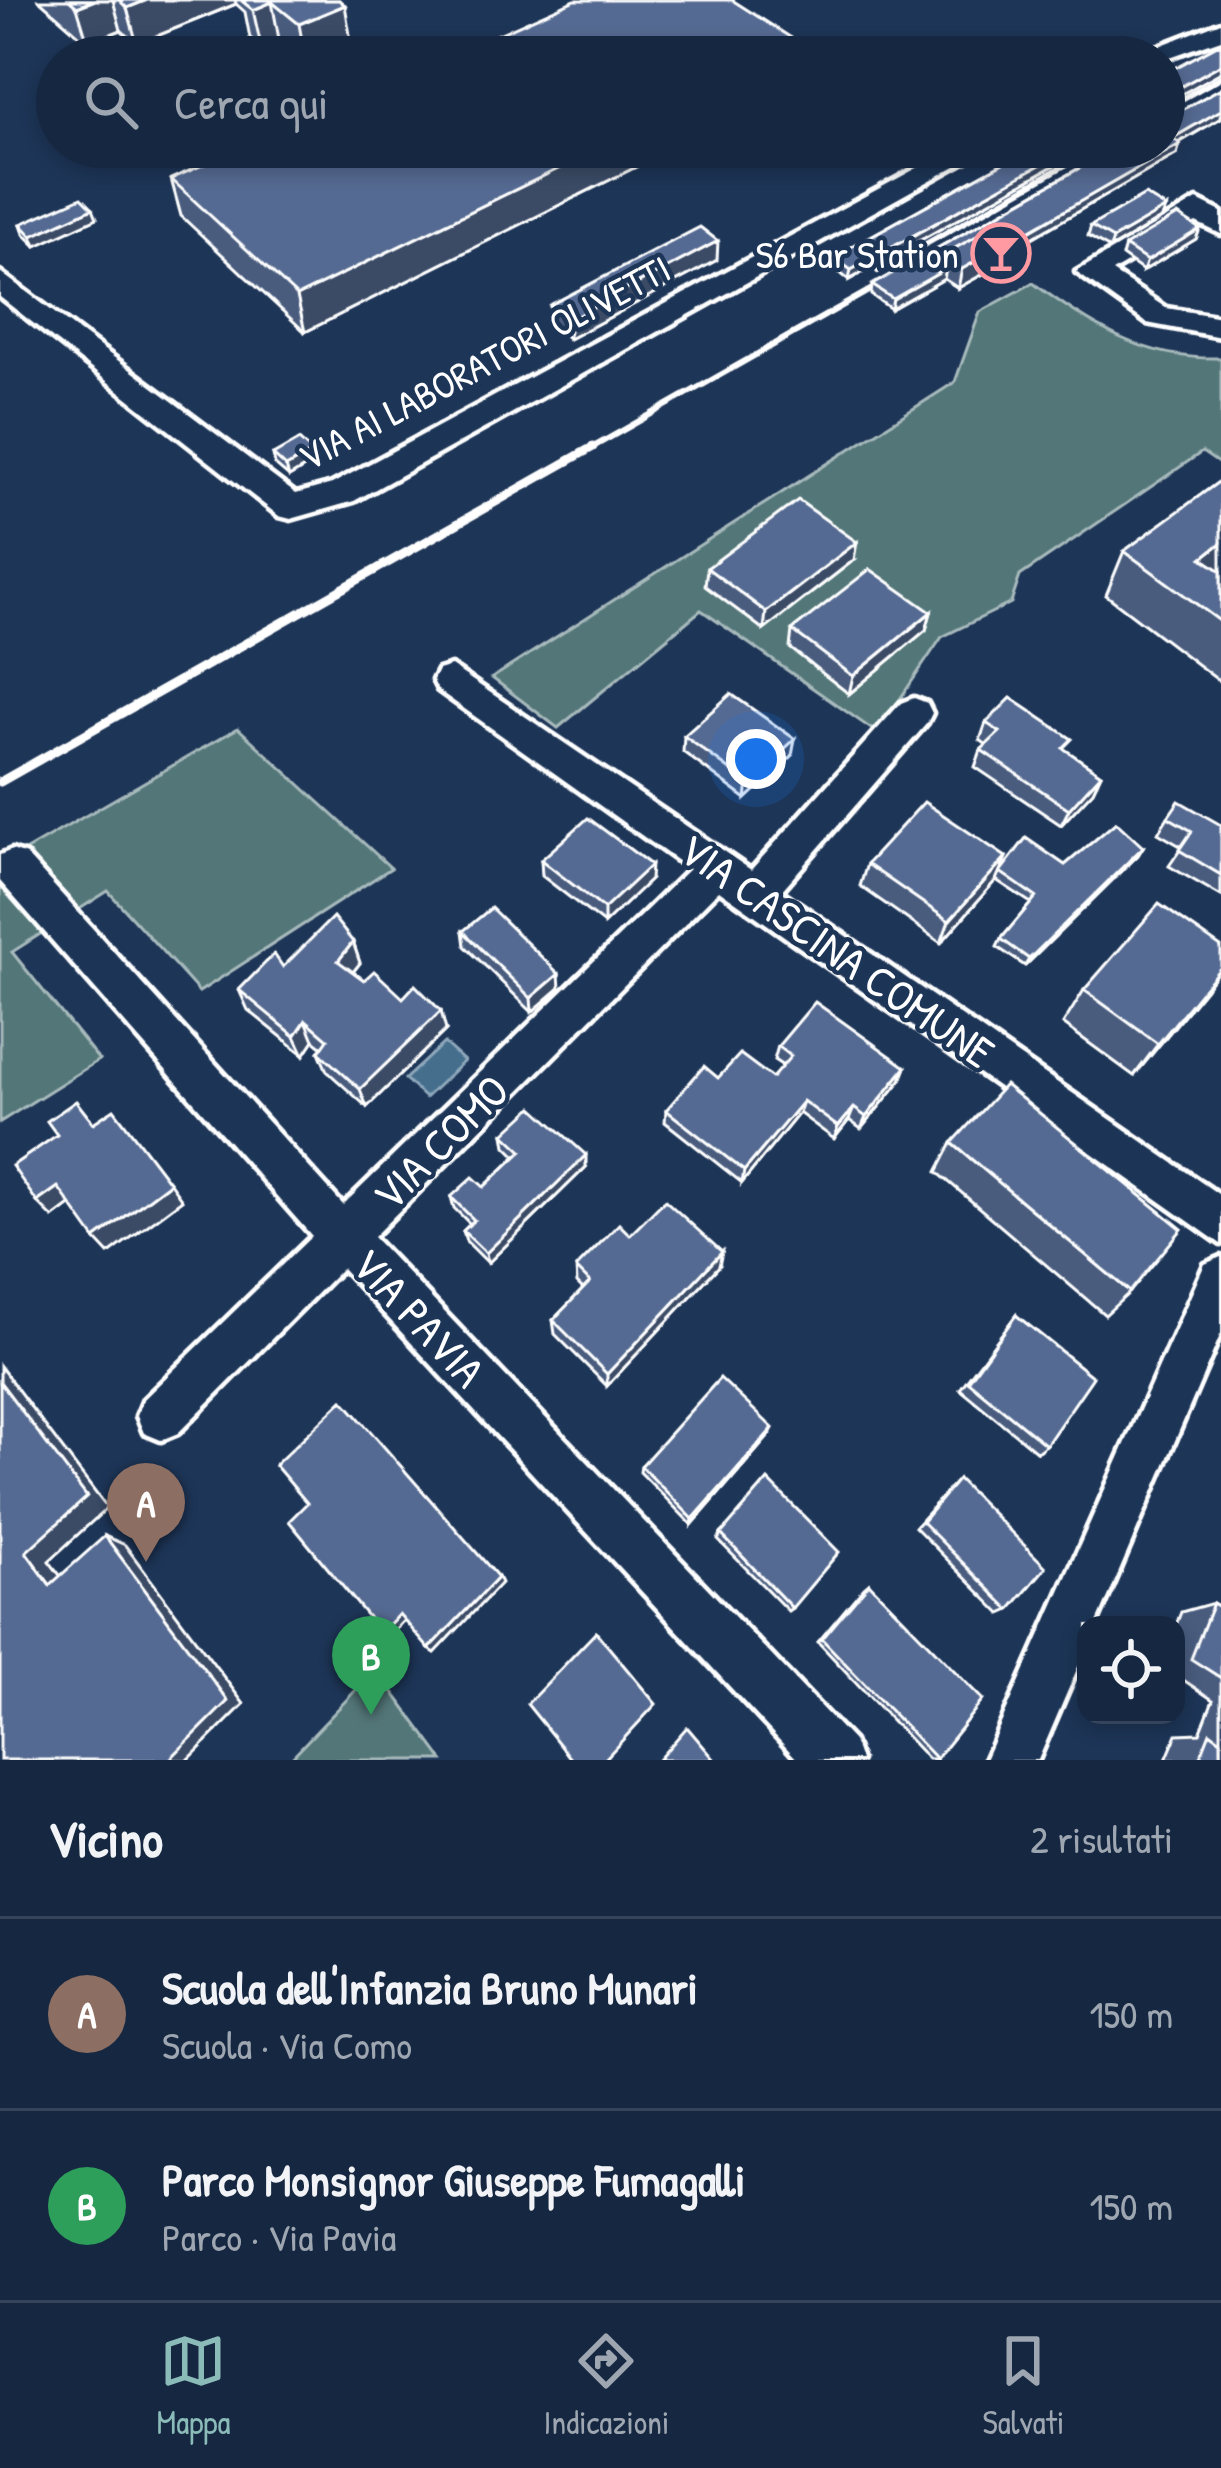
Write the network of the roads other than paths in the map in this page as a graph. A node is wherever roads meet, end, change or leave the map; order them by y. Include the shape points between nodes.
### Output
1 (1221, 30) edge
2 (1185, 43) edge
3 (938, 168) edge
4 (1221, 225) edge
5 (0, 282) edge
6 (1221, 327) edge
7 (452, 680) dead end
8 (914, 713) dead end
9 (717, 866) junction
10 (12, 867) dead end
11 (755, 893) junction
12 (1221, 1222) edge
13 (346, 1239) junction
14 (1221, 1280) edge
15 (161, 1416) dead end
16 (834, 1760) edge
17 (1011, 1760) edge

1 - 2 street
3 - 5 street, VIA AI LABORATORI OLIVETTI via 342,493 291,507
4 - 6 street via 1197,209 1091,272 1158,316
7 - 9 street, VIA CASCINA COMUNE
8 - 11 street
9 - 11 street, VIA CASCINA COMUNE
9 - 13 street, VIA COMO
10 - 13 street, VIA PAVIA
11 - 12 street, VIA CASCINA COMUNE
13 - 15 street, VIA COMO
13 - 16 street, VIA PAVIA
14 - 17 street

